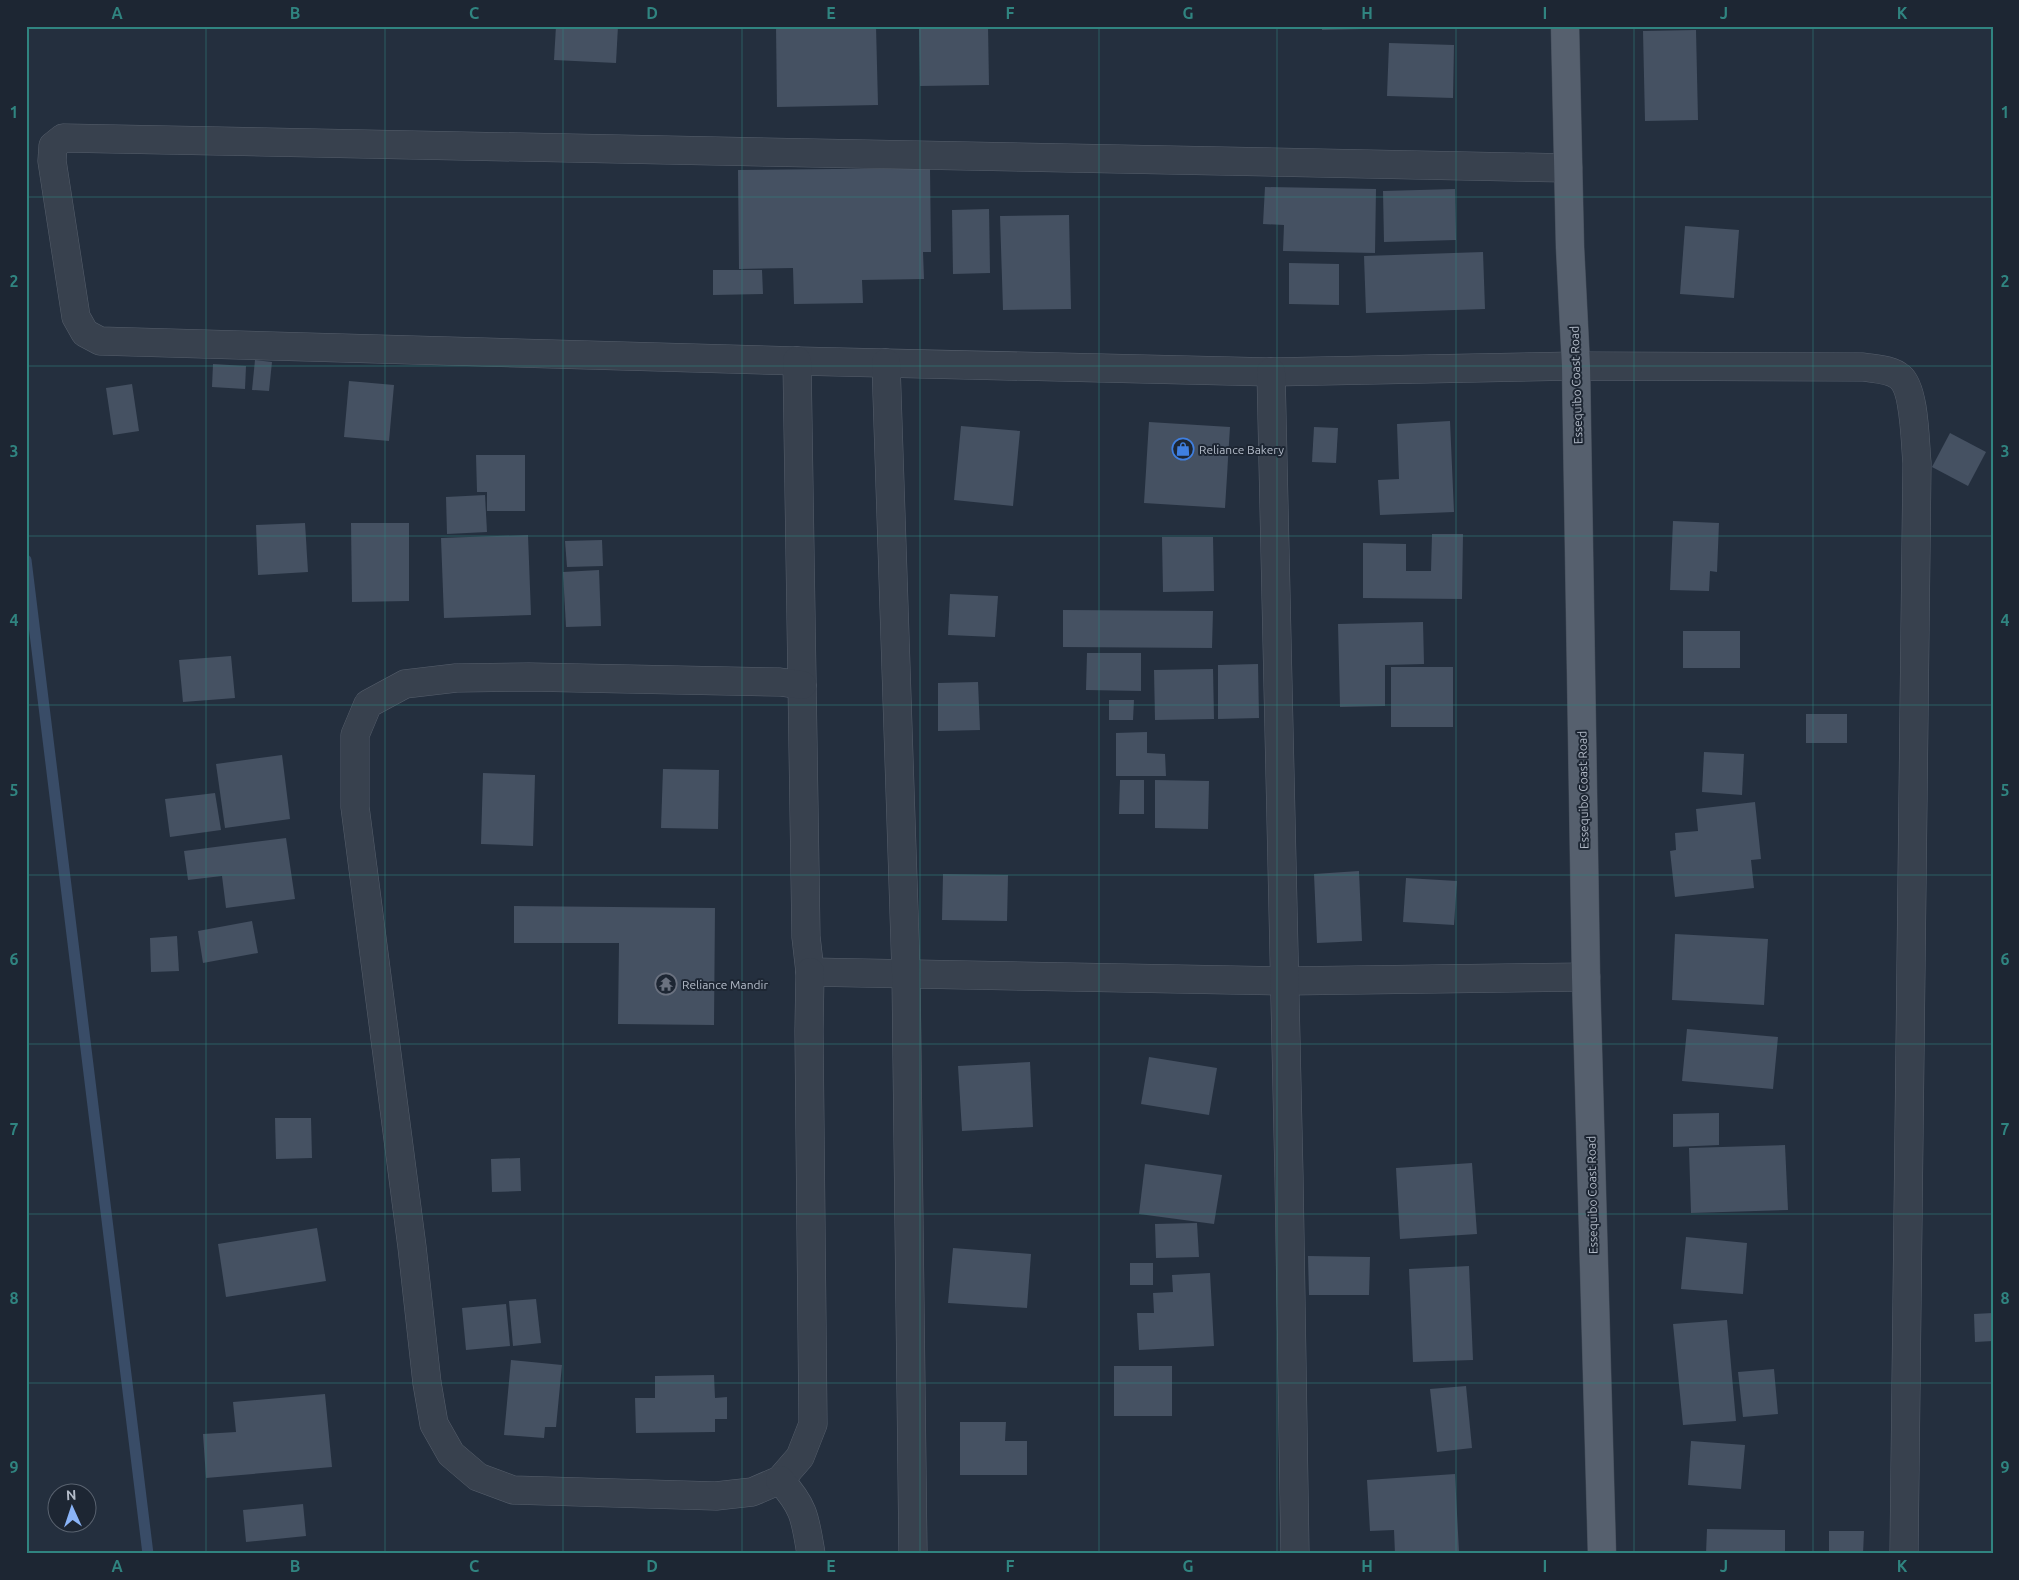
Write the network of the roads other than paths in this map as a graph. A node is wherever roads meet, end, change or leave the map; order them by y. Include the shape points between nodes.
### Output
1 (1565, 26) edge
2 (1568, 168) junction
3 (797, 361) junction
4 (886, 363) junction
5 (1576, 366) junction
6 (1271, 372) junction
7 (802, 685) junction
8 (810, 972) junction
9 (906, 974) junction
10 (1586, 977) junction
11 (1284, 981) junction
12 (780, 1480) junction
13 (811, 1554) edge
14 (913, 1554) edge
15 (1295, 1554) edge
16 (1602, 1554) edge
17 (1904, 1554) edge

1 - 2 main road, Essequibo Coast Road
2 - 3 street via 73,138 63,138 53,146 52,161 76,317 85,333 100,341
2 - 5 main road, Essequibo Coast Road
3 - 4 street
3 - 7 street
4 - 6 street
4 - 9 street
5 - 6 street
5 - 10 main road, Essequibo Coast Road
5 - 17 street via 1863,367 1900,376 1908,386 1917,463
6 - 11 street
7 - 8 street via 806,937
7 - 12 street via 529,677 422,681 405,684 368,704 355,735 355,806 427,1383 434,1424 450,1454 478,1477 512,1490 716,1496 752,1492
8 - 9 street
8 - 12 street via 813,1424 800,1457
9 - 11 street
9 - 14 street
10 - 11 street
10 - 16 main road, Essequibo Coast Road
11 - 15 street
12 - 13 street via 805,1516

